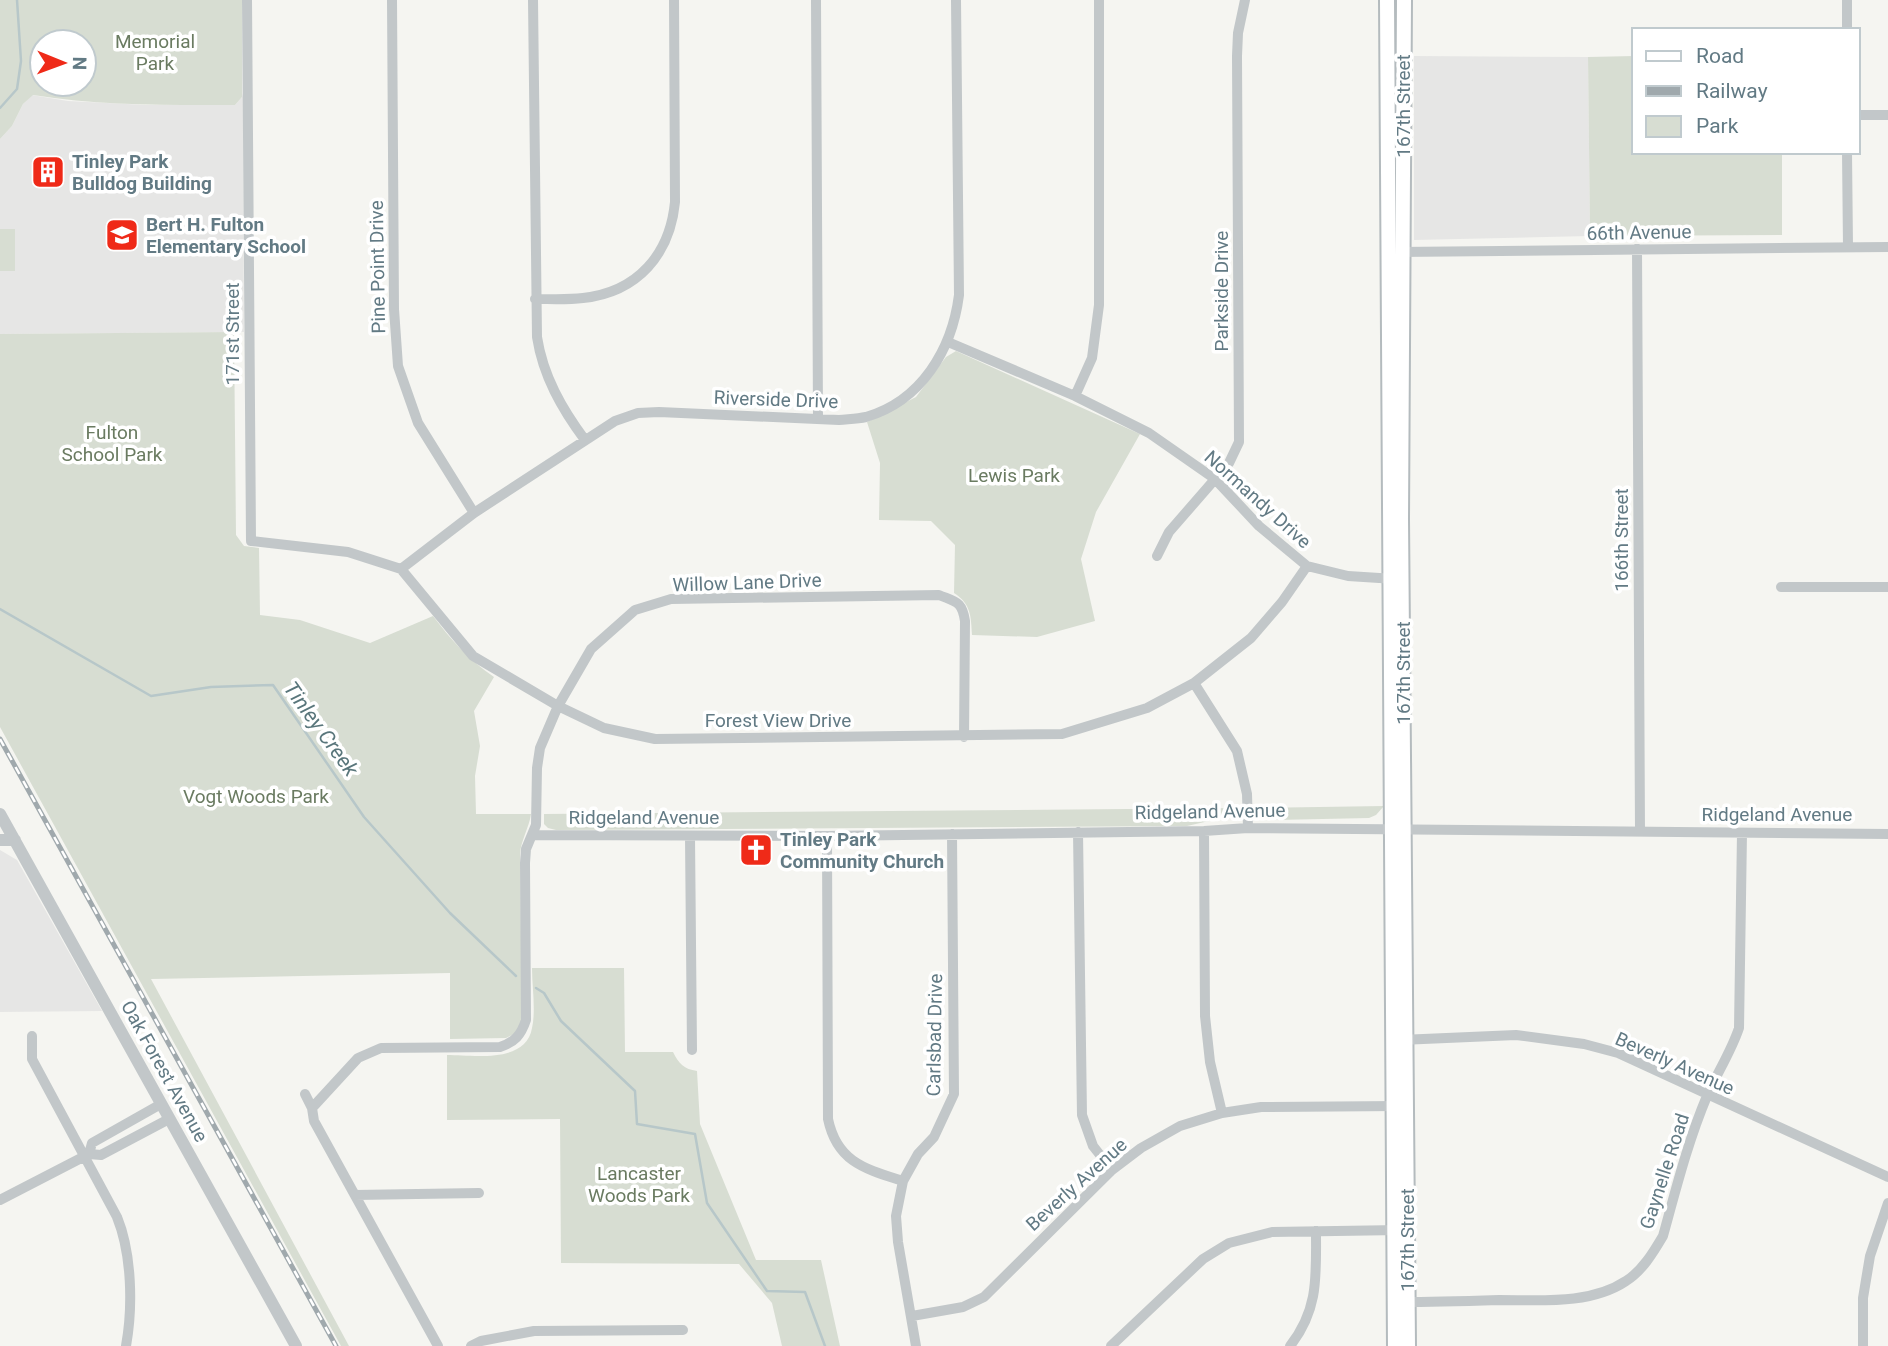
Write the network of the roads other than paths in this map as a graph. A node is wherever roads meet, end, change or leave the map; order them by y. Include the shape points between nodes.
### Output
1 (247, 0) edge
2 (392, 0) edge
3 (533, 0) edge
4 (674, 0) edge
5 (816, 0) edge
6 (956, 0) edge
7 (1099, 0) edge
8 (1245, 0) edge
9 (1387, 0) edge
10 (1404, 0) edge
11 (1847, 0) edge
12 (1847, 28) edge
13 (1888, 115) edge
14 (1860, 116) edge
15 (1847, 154) edge
16 (1848, 247) junction
17 (1888, 247) edge
18 (1637, 249) junction
19 (1396, 252) junction
20 (535, 299) junction
21 (948, 342) junction
22 (1075, 396) junction
23 (818, 419) junction
24 (585, 440) junction
25 (1215, 479) junction
26 (474, 513) junction
27 (1157, 556) dead end
28 (1307, 566) junction
29 (401, 569) junction
30 (1396, 579) junction
31 (1780, 587) dead end
32 (1888, 587) edge
33 (1194, 684) junction
34 (558, 706) junction
35 (964, 737) junction
36 (0, 814) edge
37 (1248, 828) junction
38 (1398, 829) junction
39 (1204, 831) junction
40 (1640, 831) junction
41 (1078, 832) junction
42 (952, 834) junction
43 (1742, 834) junction
44 (1888, 834) edge
45 (533, 835) junction
46 (828, 836) junction
47 (690, 837) junction
48 (0, 840) edge
49 (15, 840) junction
50 (32, 1036) dead end
51 (1400, 1040) junction
52 (692, 1050) dead end
53 (305, 1094) dead end
54 (1707, 1096) junction
55 (161, 1104) junction
56 (1400, 1106) junction
57 (312, 1108) junction
58 (1222, 1113) junction
59 (169, 1119) junction
60 (87, 1155) junction
61 (1111, 1170) junction
62 (1888, 1177) edge
63 (902, 1181) junction
64 (479, 1193) dead end
65 (355, 1195) junction
66 (0, 1200) edge
67 (1888, 1203) edge
68 (1401, 1230) junction
69 (1316, 1231) junction
70 (1401, 1302) junction
71 (912, 1316) junction
72 (683, 1330) dead end
73 (126, 1346) edge
74 (296, 1346) edge
75 (438, 1346) edge
76 (471, 1346) edge
77 (916, 1346) edge
78 (1111, 1346) edge
79 (1290, 1346) edge
80 (1395, 1346) edge
81 (1408, 1346) edge
82 (1863, 1346) edge

1 - 29 street, 171st Street via 251,541 348,552
2 - 26 street, Pine Point Drive via 398,366 418,423
3 - 20 street
4 - 20 street via 675,202 665,242 643,273 619,288 583,298
5 - 23 street
6 - 21 street, Riverside Drive via 958,296
7 - 22 street via 1099,305 1092,358
8 - 25 street, Parkside Drive via 1237,56 1239,442
9 - 19 main road, 167th Street
10 - 19 main road, 167th Street
11 - 12 street
13 - 14 street
15 - 16 street
16 - 17 street, 66th Avenue
16 - 18 street, 66th Avenue
18 - 19 street, 66th Avenue
18 - 40 street, 166th Street
19 - 30 main road, 167th Street
20 - 24 street via 537,337 546,373
21 - 22 street, Normandy Drive
21 - 23 street, Riverside Drive via 920,384 886,408 865,417
22 - 25 street, Normandy Drive via 1149,433
23 - 24 street, Riverside Drive via 638,413
24 - 26 street, Riverside Drive
25 - 27 street, Parkside Drive via 1169,532
25 - 28 street, Normandy Drive via 1259,526
26 - 29 street, Riverside Drive
28 - 30 street, Normandy Drive via 1348,576
28 - 33 street, Forest View Drive via 1251,638
29 - 34 street, Forest View Drive via 473,656
30 - 38 main road, 167th Street
31 - 32 street
33 - 35 street, Forest View Drive via 1147,708 1062,734
33 - 37 street via 1237,751 1247,794
34 - 35 street, Forest View Drive via 604,728 655,739
34 - 35 street, Willow Lane Drive via 591,649 635,610 671,599 939,595 963,608
34 - 45 street, Willow Lane Drive via 540,748
36 - 49 street, Oak Forest Avenue
37 - 38 street, Ridgeland Avenue
37 - 39 street, Ridgeland Avenue
38 - 40 street, Ridgeland Avenue
38 - 51 main road, 167th Street
39 - 41 street, Ridgeland Avenue
39 - 58 street via 1205,1016
40 - 43 street, Ridgeland Avenue
41 - 42 street, Ridgeland Avenue
41 - 61 street via 1082,1115 1093,1146
42 - 46 street, Ridgeland Avenue
42 - 63 street, Carlsbad Drive via 954,1094 934,1137
43 - 44 street, Ridgeland Avenue
43 - 54 street, Gaynelle Road via 1739,1028
45 - 47 street, Ridgeland Avenue
45 - 57 street, Willow Lane Drive via 525,863 526,1020 521,1034 500,1047 381,1048 358,1058
46 - 47 street, Ridgeland Avenue
46 - 63 street via 830,1129 840,1149 857,1165
47 - 52 street
48 - 49 street
49 - 55 street, Oak Forest Avenue
50 - 60 street via 32,1059
51 - 54 street, Beverly Avenue via 1516,1035 1584,1044 1618,1053
51 - 56 main road, 167th Street
53 - 57 street
54 - 62 street, Beverly Avenue
54 - 70 street, Gaynelle Road via 1663,1236 1625,1282 1594,1295 1563,1299
55 - 59 street, Oak Forest Avenue
55 - 60 street via 92,1143
56 - 58 street, Beverly Avenue via 1261,1107
56 - 68 main road, 167th Street
57 - 65 street via 314,1122
58 - 61 street, Beverly Avenue via 1180,1126
59 - 60 street via 101,1155
59 - 74 street, Oak Forest Avenue
60 - 66 street
60 - 73 street via 124,1233 129,1276
61 - 71 street, Beverly Avenue via 984,1297 963,1307
63 - 71 street, Carlsbad Drive via 896,1229
64 - 65 street
65 - 75 street
67 - 82 street via 1870,1256 1863,1298
68 - 69 street
68 - 70 main road, 167th Street
69 - 78 street via 1259,1234 1220,1247
69 - 79 street via 1313,1301
70 - 80 main road, 167th Street
70 - 81 main road, 167th Street
71 - 77 street, Carlsbad Drive
72 - 76 street via 534,1331

